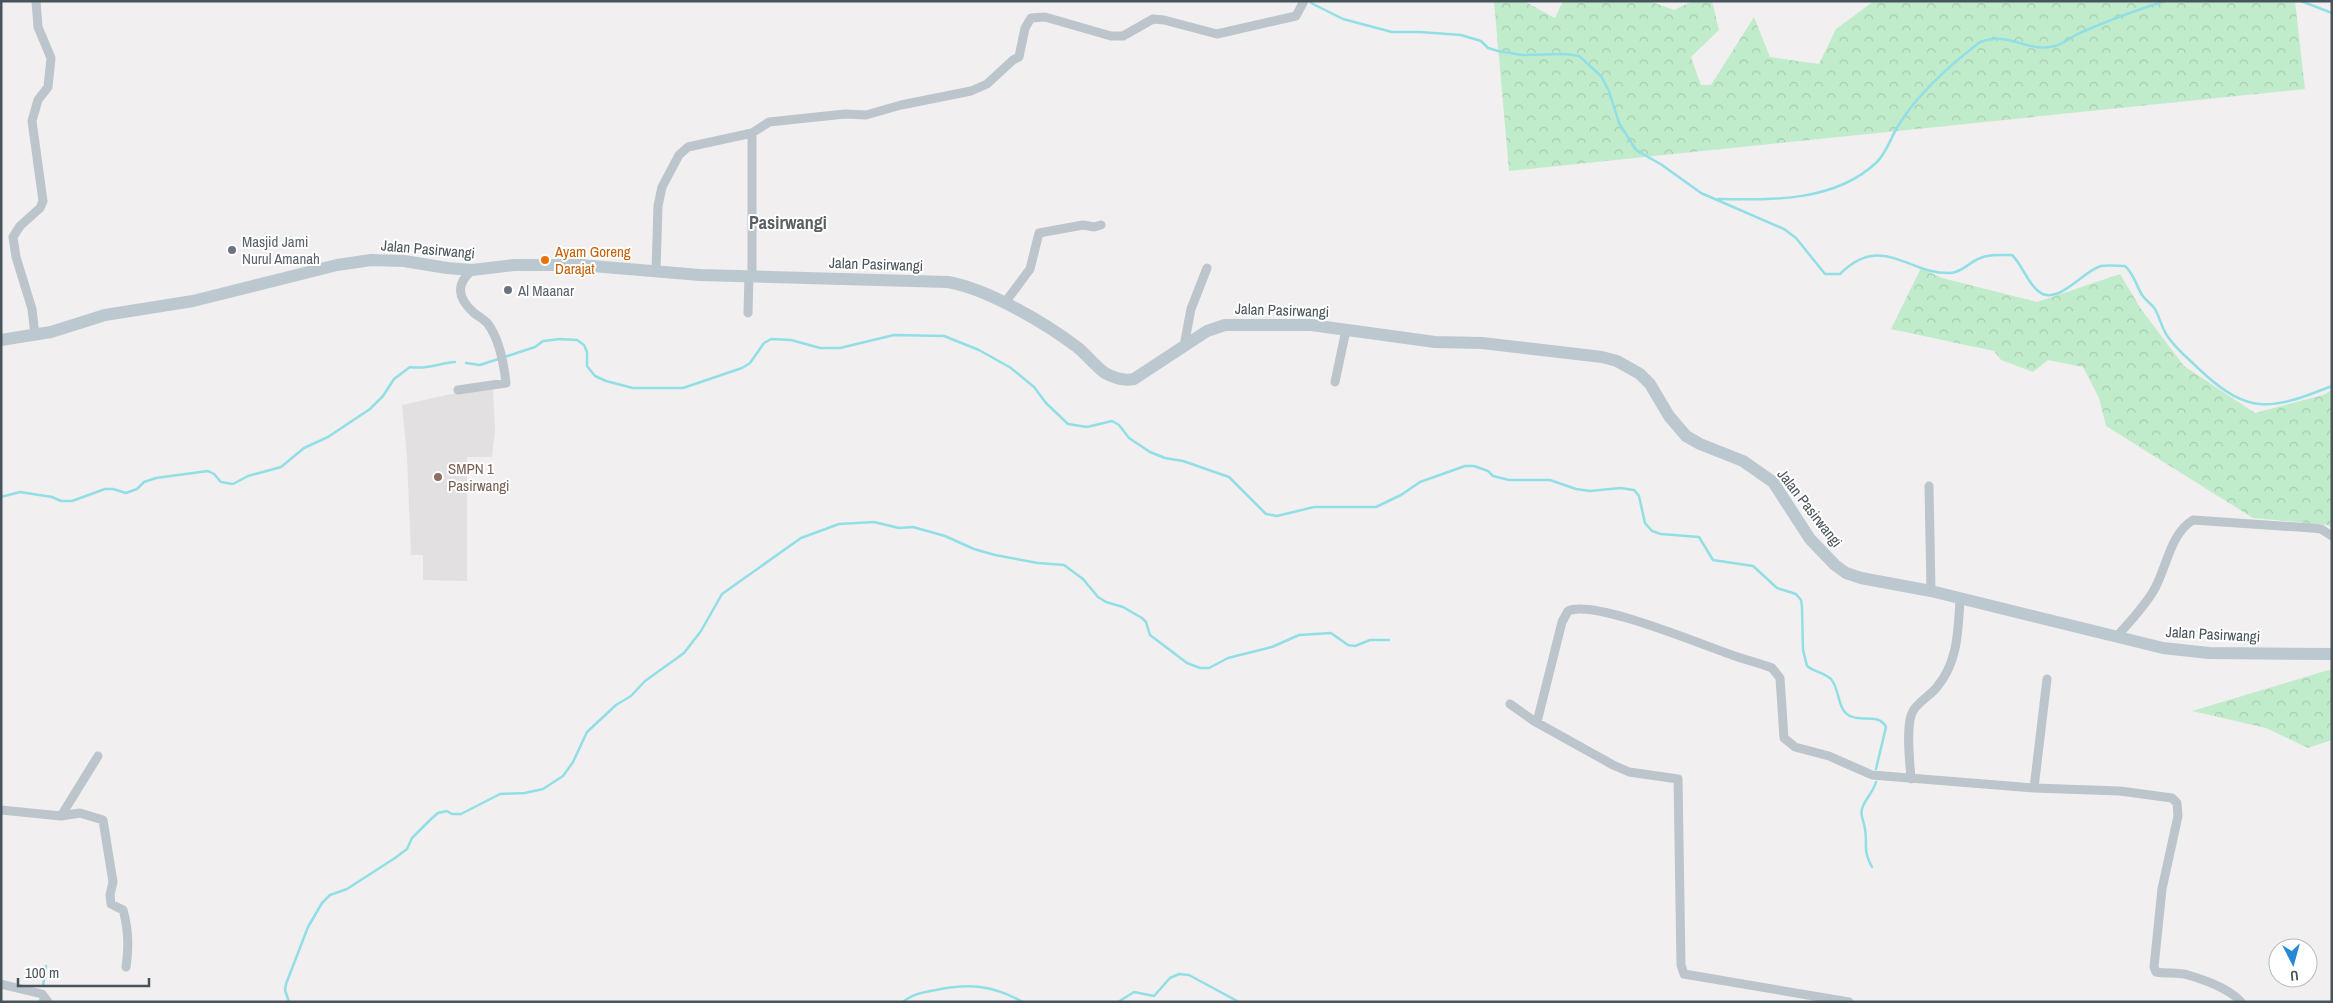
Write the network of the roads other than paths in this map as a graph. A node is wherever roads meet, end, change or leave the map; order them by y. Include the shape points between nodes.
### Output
1 (36, 1) edge
2 (1302, 5) edge
3 (752, 133) junction
4 (1102, 225) dead end
5 (1207, 268) dead end
6 (472, 270) junction
7 (656, 270) junction
8 (750, 276) junction
9 (1004, 304) junction
10 (748, 313) dead end
11 (1346, 330) junction
12 (35, 335) junction
13 (1, 340) edge
14 (1184, 346) junction
15 (1335, 382) dead end
16 (458, 390) dead end
17 (1928, 486) dead end
18 (2332, 536) edge
19 (1931, 591) junction
20 (1960, 600) junction
21 (2117, 636) junction
22 (2332, 654) edge
23 (2048, 679) dead end
24 (1510, 704) dead end
25 (1537, 722) junction
26 (98, 756) dead end
27 (1911, 779) junction
28 (2034, 788) junction
29 (1, 810) edge
30 (61, 816) junction
31 (126, 967) dead end
32 (1, 984) edge
33 (48, 1002) edge
34 (1849, 1002) edge
35 (2242, 1002) edge

1 - 12 street via 39,30 51,58 48,87 40,98 32,121 43,201 13,237 32,309
2 - 3 street via 1296,16 1218,34 1153,19 1123,36 1112,36 1045,17 1031,18 1025,28 1019,57 987,84 971,91 866,115 845,114 769,122
3 - 7 street via 688,147 679,154 662,187 658,206
3 - 8 street
4 - 9 street via 1083,224 1039,233 1030,269
5 - 14 street via 1191,310
6 - 7 street, Jalan Pasirwangi via 580,265
6 - 12 street, Jalan Pasirwangi via 371,260 193,301 105,315
6 - 16 street via 459,287 461,297 472,312 488,323 506,383
7 - 8 street, Jalan Pasirwangi
8 - 9 street, Jalan Pasirwangi via 948,282 961,284
8 - 10 street
9 - 14 street, Jalan Pasirwangi via 1046,324 1104,372 1119,379 1134,379
11 - 14 street, Jalan Pasirwangi via 1311,325 1225,325 1207,331
11 - 15 street
11 - 19 street, Jalan Pasirwangi via 1435,342 1482,342 1557,350 1617,361 1650,384 1669,416 1686,436 1743,461 1773,482 1810,539 1834,565 1860,578
12 - 13 street, Jalan Pasirwangi
17 - 19 street
18 - 21 street via 2321,529 2193,520 2182,527 2154,590
19 - 20 street, Jalan Pasirwangi
20 - 21 street, Jalan Pasirwangi
20 - 27 street via 1958,638 1950,668 1938,687 1912,712
21 - 22 street, Jalan Pasirwangi via 2151,646 2209,653
23 - 28 street
24 - 25 street
25 - 27 street via 1562,622 1568,611 1586,610 1654,626 1772,668 1780,678 1784,738 1787,742 1872,775
25 - 34 street via 1629,772 1678,779 1681,965 1684,974
26 - 30 street
27 - 28 street
28 - 35 street via 2120,791 2172,798 2177,803 2178,816 2162,889 2154,967 2156,972 2187,975 2210,984 2234,994
29 - 30 street
30 - 31 street via 80,812 103,820 113,882 111,904 123,910 128,937 130,950
32 - 33 street via 42,994

